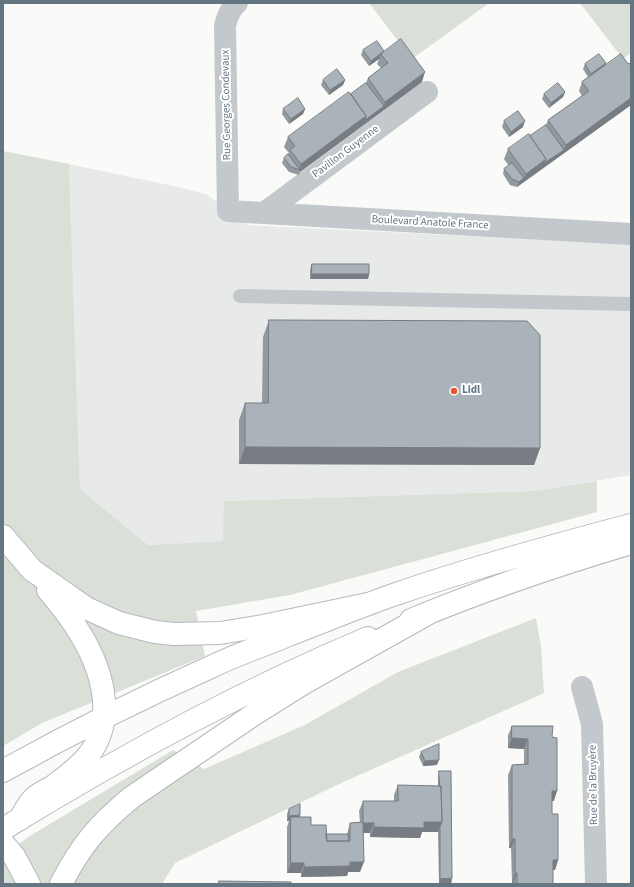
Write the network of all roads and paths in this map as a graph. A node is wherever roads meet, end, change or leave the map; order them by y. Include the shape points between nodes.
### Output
1 (237, 3) edge
2 (427, 92) dead end
3 (228, 211) joint
4 (264, 213) junction
5 (631, 234) edge
6 (240, 296) dead end
7 (631, 304) edge
8 (631, 525) edge
9 (3, 536) edge
10 (631, 543) edge
11 (32, 570) junction
12 (368, 604) junction
13 (429, 613) junction
14 (582, 687) dead end
15 (104, 717) junction
16 (3, 771) edge
17 (12, 824) edge
18 (3, 843) edge
19 (29, 884) edge
20 (62, 884) edge
21 (596, 884) edge

1 - 3 street, Rue Georges Condevaux via 228,15 225,26
2 - 4 street, Pavillon Guyenne
3 - 4 street, Boulevard Anatole France
4 - 5 street, Boulevard Anatole France
6 - 7 lane
8 - 12 main road via 465,572
9 - 11 main road
10 - 13 main road
11 - 12 main road via 86,608 102,616 155,632 174,634 240,630
11 - 15 main road via 77,628 91,653 105,699
12 - 15 main road via 214,665
13 - 17 main road via 346,647 231,701 161,738
13 - 20 main road via 290,691 132,798 108,817 87,840
14 - 21 street, Rue de la Bruyère via 592,724
15 - 16 main road
15 - 17 main road via 102,730 86,757 65,778 33,798
18 - 19 main road via 14,856

